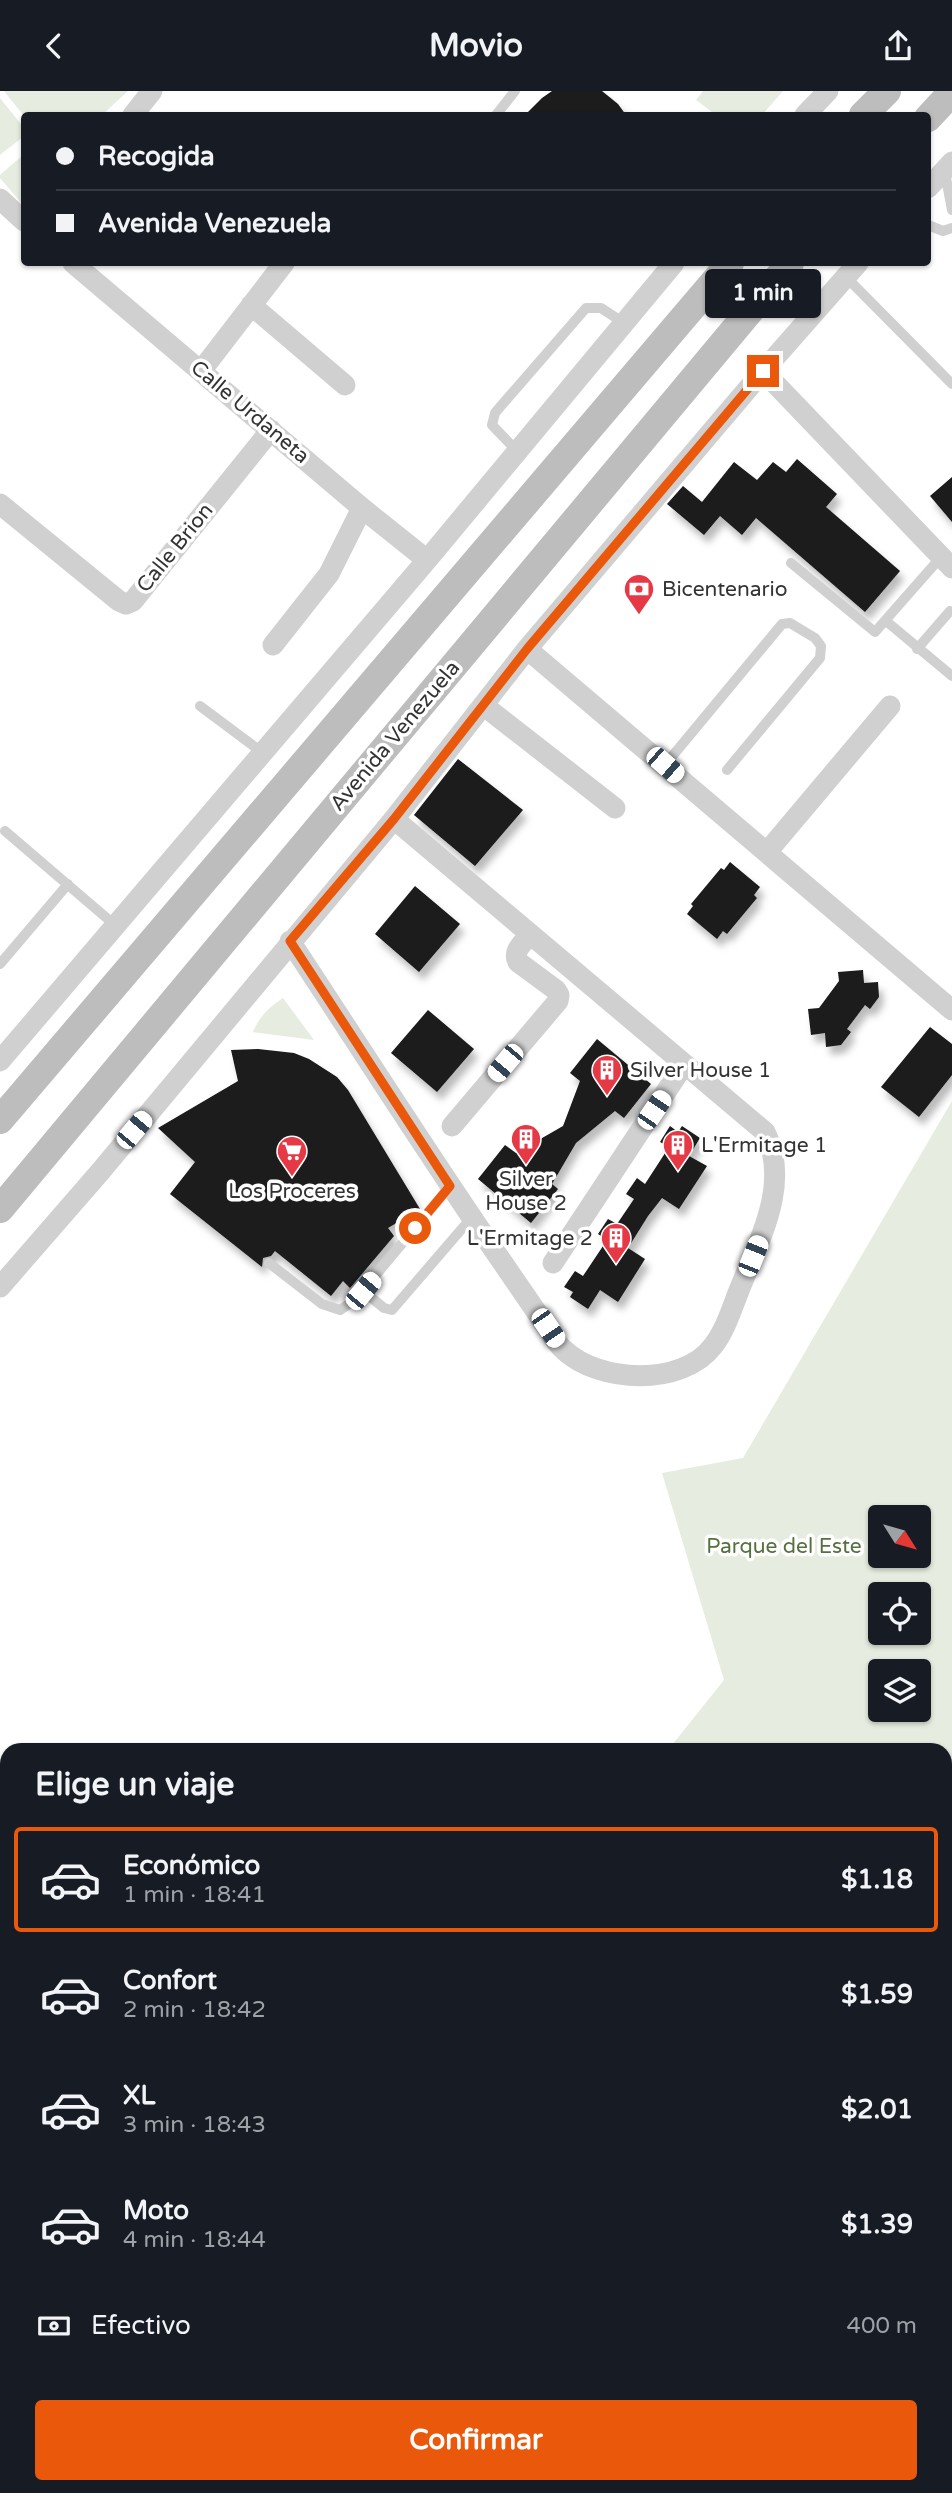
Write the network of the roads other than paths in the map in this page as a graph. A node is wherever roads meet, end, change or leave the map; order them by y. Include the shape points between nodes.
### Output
1 (152, 91) edge
2 (514, 91) edge
3 (828, 91) edge
4 (887, 91) edge
5 (952, 93) edge
6 (135, 112) edge
7 (498, 112) edge
8 (808, 112) edge
9 (866, 112) edge
10 (931, 115) edge
11 (943, 176) edge
12 (0, 199) edge
13 (952, 210) edge
14 (21, 218) edge
15 (931, 226) edge
16 (952, 228) edge
17 (77, 266) edge
18 (282, 266) edge
19 (672, 266) edge
20 (727, 266) edge
21 (787, 266) edge
22 (852, 270) edge
23 (251, 305) junction
24 (624, 323) junction
25 (201, 371) junction
26 (763, 371) junction
27 (952, 384) edge
28 (345, 385) dead end
29 (271, 430) junction
30 (517, 451) junction
31 (0, 503) edge
32 (362, 508) junction
33 (428, 560) junction
34 (790, 563) dead end
35 (947, 563) edge
36 (950, 611) dead end
37 (886, 621) junction
38 (273, 645) dead end
39 (527, 649) junction
40 (917, 649) junction
41 (952, 676) edge
42 (483, 705) junction
43 (200, 706) dead end
44 (890, 706) dead end
45 (263, 753) junction
46 (665, 765) junction
47 (727, 770) dead end
48 (615, 808) dead end
49 (394, 819) junction
50 (5, 831) dead end
51 (767, 852) junction
52 (68, 884) junction
53 (116, 926) junction
54 (530, 935) junction
55 (290, 941) junction
56 (0, 964) edge
57 (952, 1010) edge
58 (0, 1061) edge
59 (683, 1066) junction
60 (0, 1121) edge
61 (452, 1126) dead end
62 (450, 1186) junction
63 (0, 1209) edge
64 (472, 1217) junction
65 (269, 1263) dead end
66 (553, 1263) dead end
67 (0, 1287) edge
68 (363, 1291) junction

1 - 6 street
2 - 7 lane
3 - 8 street
4 - 9 street
5 - 10 street
11 - 13 lane
12 - 14 street
15 - 16 lane via 943,231
17 - 25 street, Calle Urdaneta
18 - 23 street
19 - 24 street
20 - 60 street
21 - 63 street, Avenida Venezuela
22 - 26 street
22 - 27 lane
23 - 25 street
23 - 28 street
24 - 30 street
24 - 30 lane via 601,308 586,308 499,407 492,425
25 - 29 street, Calle Urdaneta
26 - 35 street
26 - 39 street
29 - 31 street, Calle Brion via 126,604
29 - 32 street, Calle Urdaneta
30 - 33 street
32 - 33 street, Calle Urdaneta
32 - 38 street via 329,574
33 - 45 street
34 - 37 lane via 872,631
35 - 37 lane
36 - 40 lane
37 - 40 lane
39 - 42 street
39 - 46 street
40 - 41 lane
42 - 48 street
42 - 49 street
43 - 45 lane
44 - 51 street
45 - 53 street
46 - 47 lane via 782,624 790,623 815,638 821,646 820,657
46 - 51 street
49 - 54 street
49 - 55 street
50 - 52 lane
51 - 57 street
52 - 53 lane
52 - 56 lane
53 - 58 street
54 - 59 street
54 - 61 street via 515,957 556,990 558,1001
55 - 62 street
55 - 67 street
59 - 64 street via 765,1132 773,1149 772,1208 725,1327 712,1348 672,1372 653,1376 597,1371 563,1350
59 - 66 street
62 - 64 street
62 - 68 lane
64 - 68 lane via 392,1310
65 - 68 lane via 322,1304 340,1310

